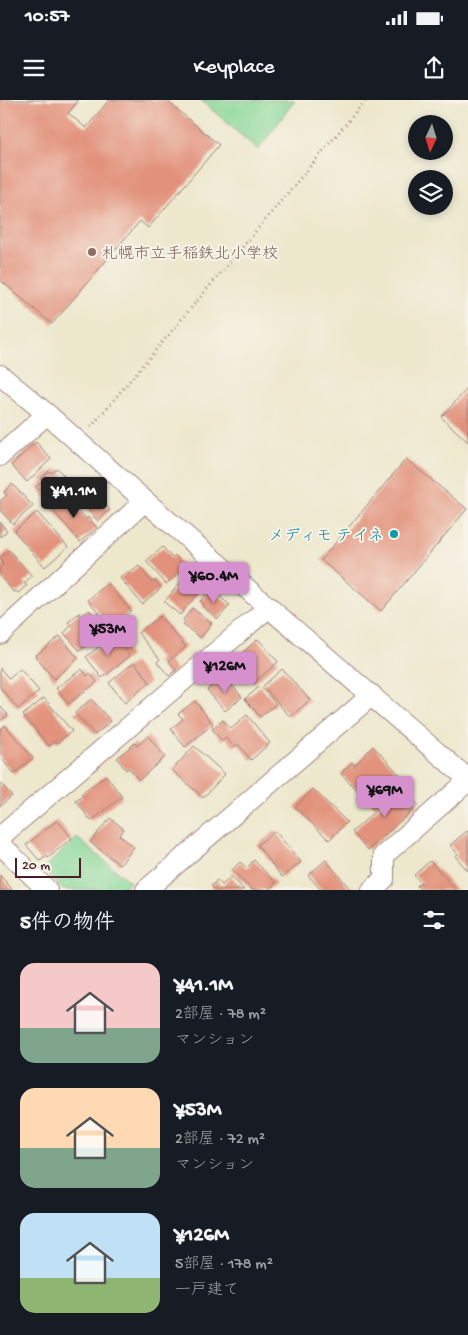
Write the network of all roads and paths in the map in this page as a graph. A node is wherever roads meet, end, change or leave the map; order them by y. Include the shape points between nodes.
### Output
1 (366, 100) edge
2 (0, 375) edge
3 (47, 414) junction
4 (89, 429) dead end
5 (0, 456) edge
6 (145, 501) junction
7 (269, 607) junction
8 (0, 634) edge
9 (372, 695) junction
10 (468, 780) edge
11 (0, 837) edge
12 (0, 844) edge
13 (47, 890) edge
14 (146, 890) edge
15 (372, 890) edge

1 - 4 path
2 - 3 street
3 - 5 street
3 - 6 street
6 - 7 street
6 - 8 street
7 - 9 street
7 - 11 street
9 - 10 street
9 - 14 street
10 - 15 street via 384,855 384,879
12 - 13 street

